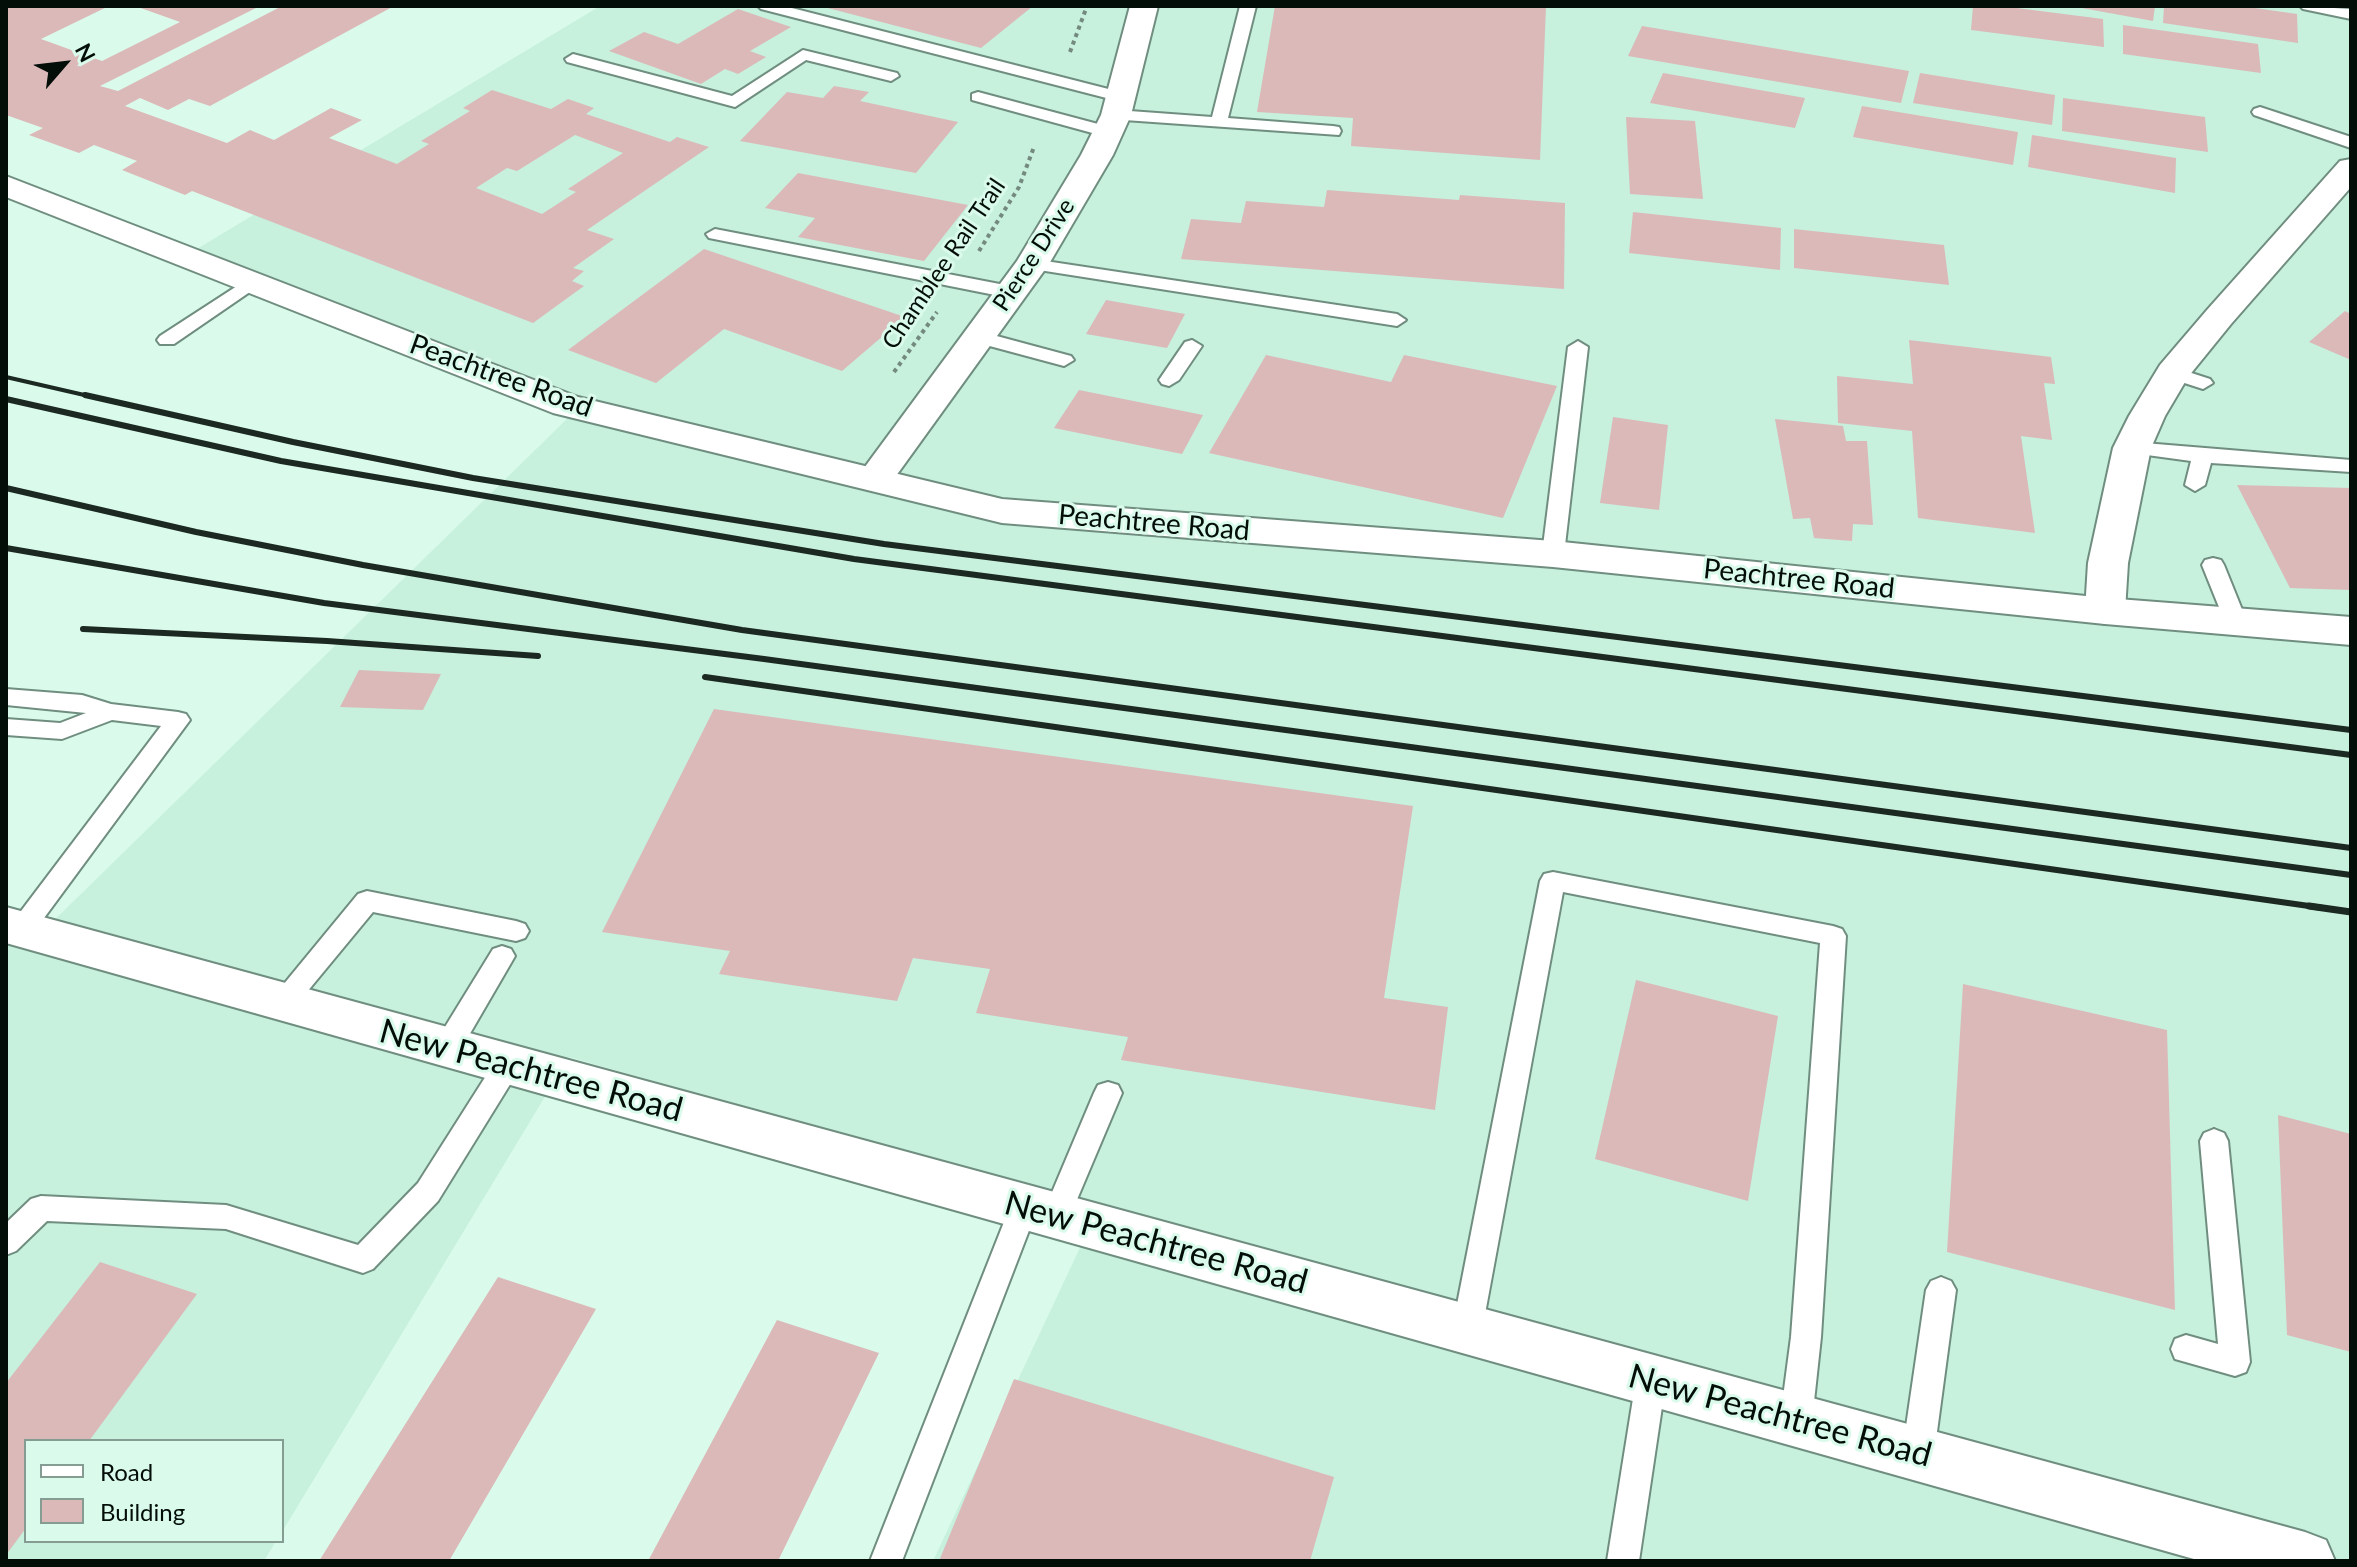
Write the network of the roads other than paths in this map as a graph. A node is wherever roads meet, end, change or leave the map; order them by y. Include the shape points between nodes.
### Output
1 (766, 6) edge
2 (1144, 6) edge
3 (1248, 6) edge
4 (2308, 6) edge
5 (2351, 14) edge
6 (573, 59) dead end
7 (891, 76) dead end
8 (978, 97) dead end
9 (2260, 112) dead end
10 (1114, 114) junction
11 (1219, 122) junction
12 (1333, 131) dead end
13 (2350, 166) edge
14 (6, 186) edge
15 (715, 234) dead end
16 (1032, 264) junction
17 (254, 281) junction
18 (1010, 292) junction
19 (1397, 320) dead end
20 (978, 337) junction
21 (167, 340) dead end
22 (1192, 346) dead end
23 (1578, 347) dead end
24 (1064, 360) dead end
25 (1169, 380) dead end
26 (2132, 448) junction
27 (2203, 456) junction
28 (2351, 466) edge
29 (875, 479) junction
30 (2195, 485) dead end
31 (1553, 554) junction
32 (2213, 565) dead end
33 (2105, 611) junction
34 (2236, 622) junction
35 (2351, 631) edge
36 (6, 697) edge
37 (110, 712) junction
38 (6, 727) edge
39 (516, 931) dead end
40 (11, 932) edge
41 (502, 956) dead end
42 (283, 1003) junction
43 (447, 1048) junction
44 (508, 1065) junction
45 (1108, 1093) dead end
46 (2214, 1141) dead end
47 (1040, 1211) junction
48 (6, 1242) edge
49 (1941, 1290) dead end
50 (1467, 1330) junction
51 (2186, 1349) dead end
52 (1651, 1380) junction
53 (1796, 1420) junction
54 (1918, 1454) junction
55 (886, 1561) edge
56 (1623, 1561) edge
57 (2305, 1561) edge

1 - 10 lane via 1059,81
2 - 10 street, Pierce Drive
3 - 11 lane
4 - 5 lane
6 - 7 lane via 735,102 803,55
8 - 10 lane via 1046,115
9 - 13 lane
10 - 11 lane
10 - 16 street, Pierce Drive via 1097,155
11 - 12 lane
13 - 26 street via 2219,317 2188,378 2147,416
14 - 17 street, Peachtree Road
15 - 18 lane
16 - 18 street, Pierce Drive
16 - 19 lane
17 - 21 lane
17 - 29 street, Peachtree Road via 566,405
18 - 20 street, Pierce Drive
20 - 24 lane
20 - 29 street, Pierce Drive
22 - 25 lane
23 - 31 lane
26 - 27 lane
26 - 33 street via 2108,563
27 - 28 lane
27 - 30 lane
29 - 31 street, Peachtree Road via 1002,511
31 - 33 street, Peachtree Road
32 - 34 lane
33 - 34 street, Peachtree Road
34 - 35 street, Peachtree Road
36 - 37 lane via 82,703
37 - 38 lane via 62,731
37 - 40 lane via 178,720
39 - 42 lane via 367,901
40 - 42 street, New Peachtree Road
41 - 43 lane
42 - 43 street, New Peachtree Road
43 - 44 street, New Peachtree Road
44 - 47 street, New Peachtree Road
44 - 48 lane via 428,1192 363,1260 226,1217 41,1208
45 - 47 lane
46 - 51 lane via 2235,1362
47 - 50 street, New Peachtree Road
47 - 55 lane
49 - 54 lane
50 - 52 street, New Peachtree Road
50 - 53 lane via 1553,881 1833,936
52 - 53 street, New Peachtree Road
52 - 56 lane
53 - 54 street, New Peachtree Road
54 - 57 street, New Peachtree Road

